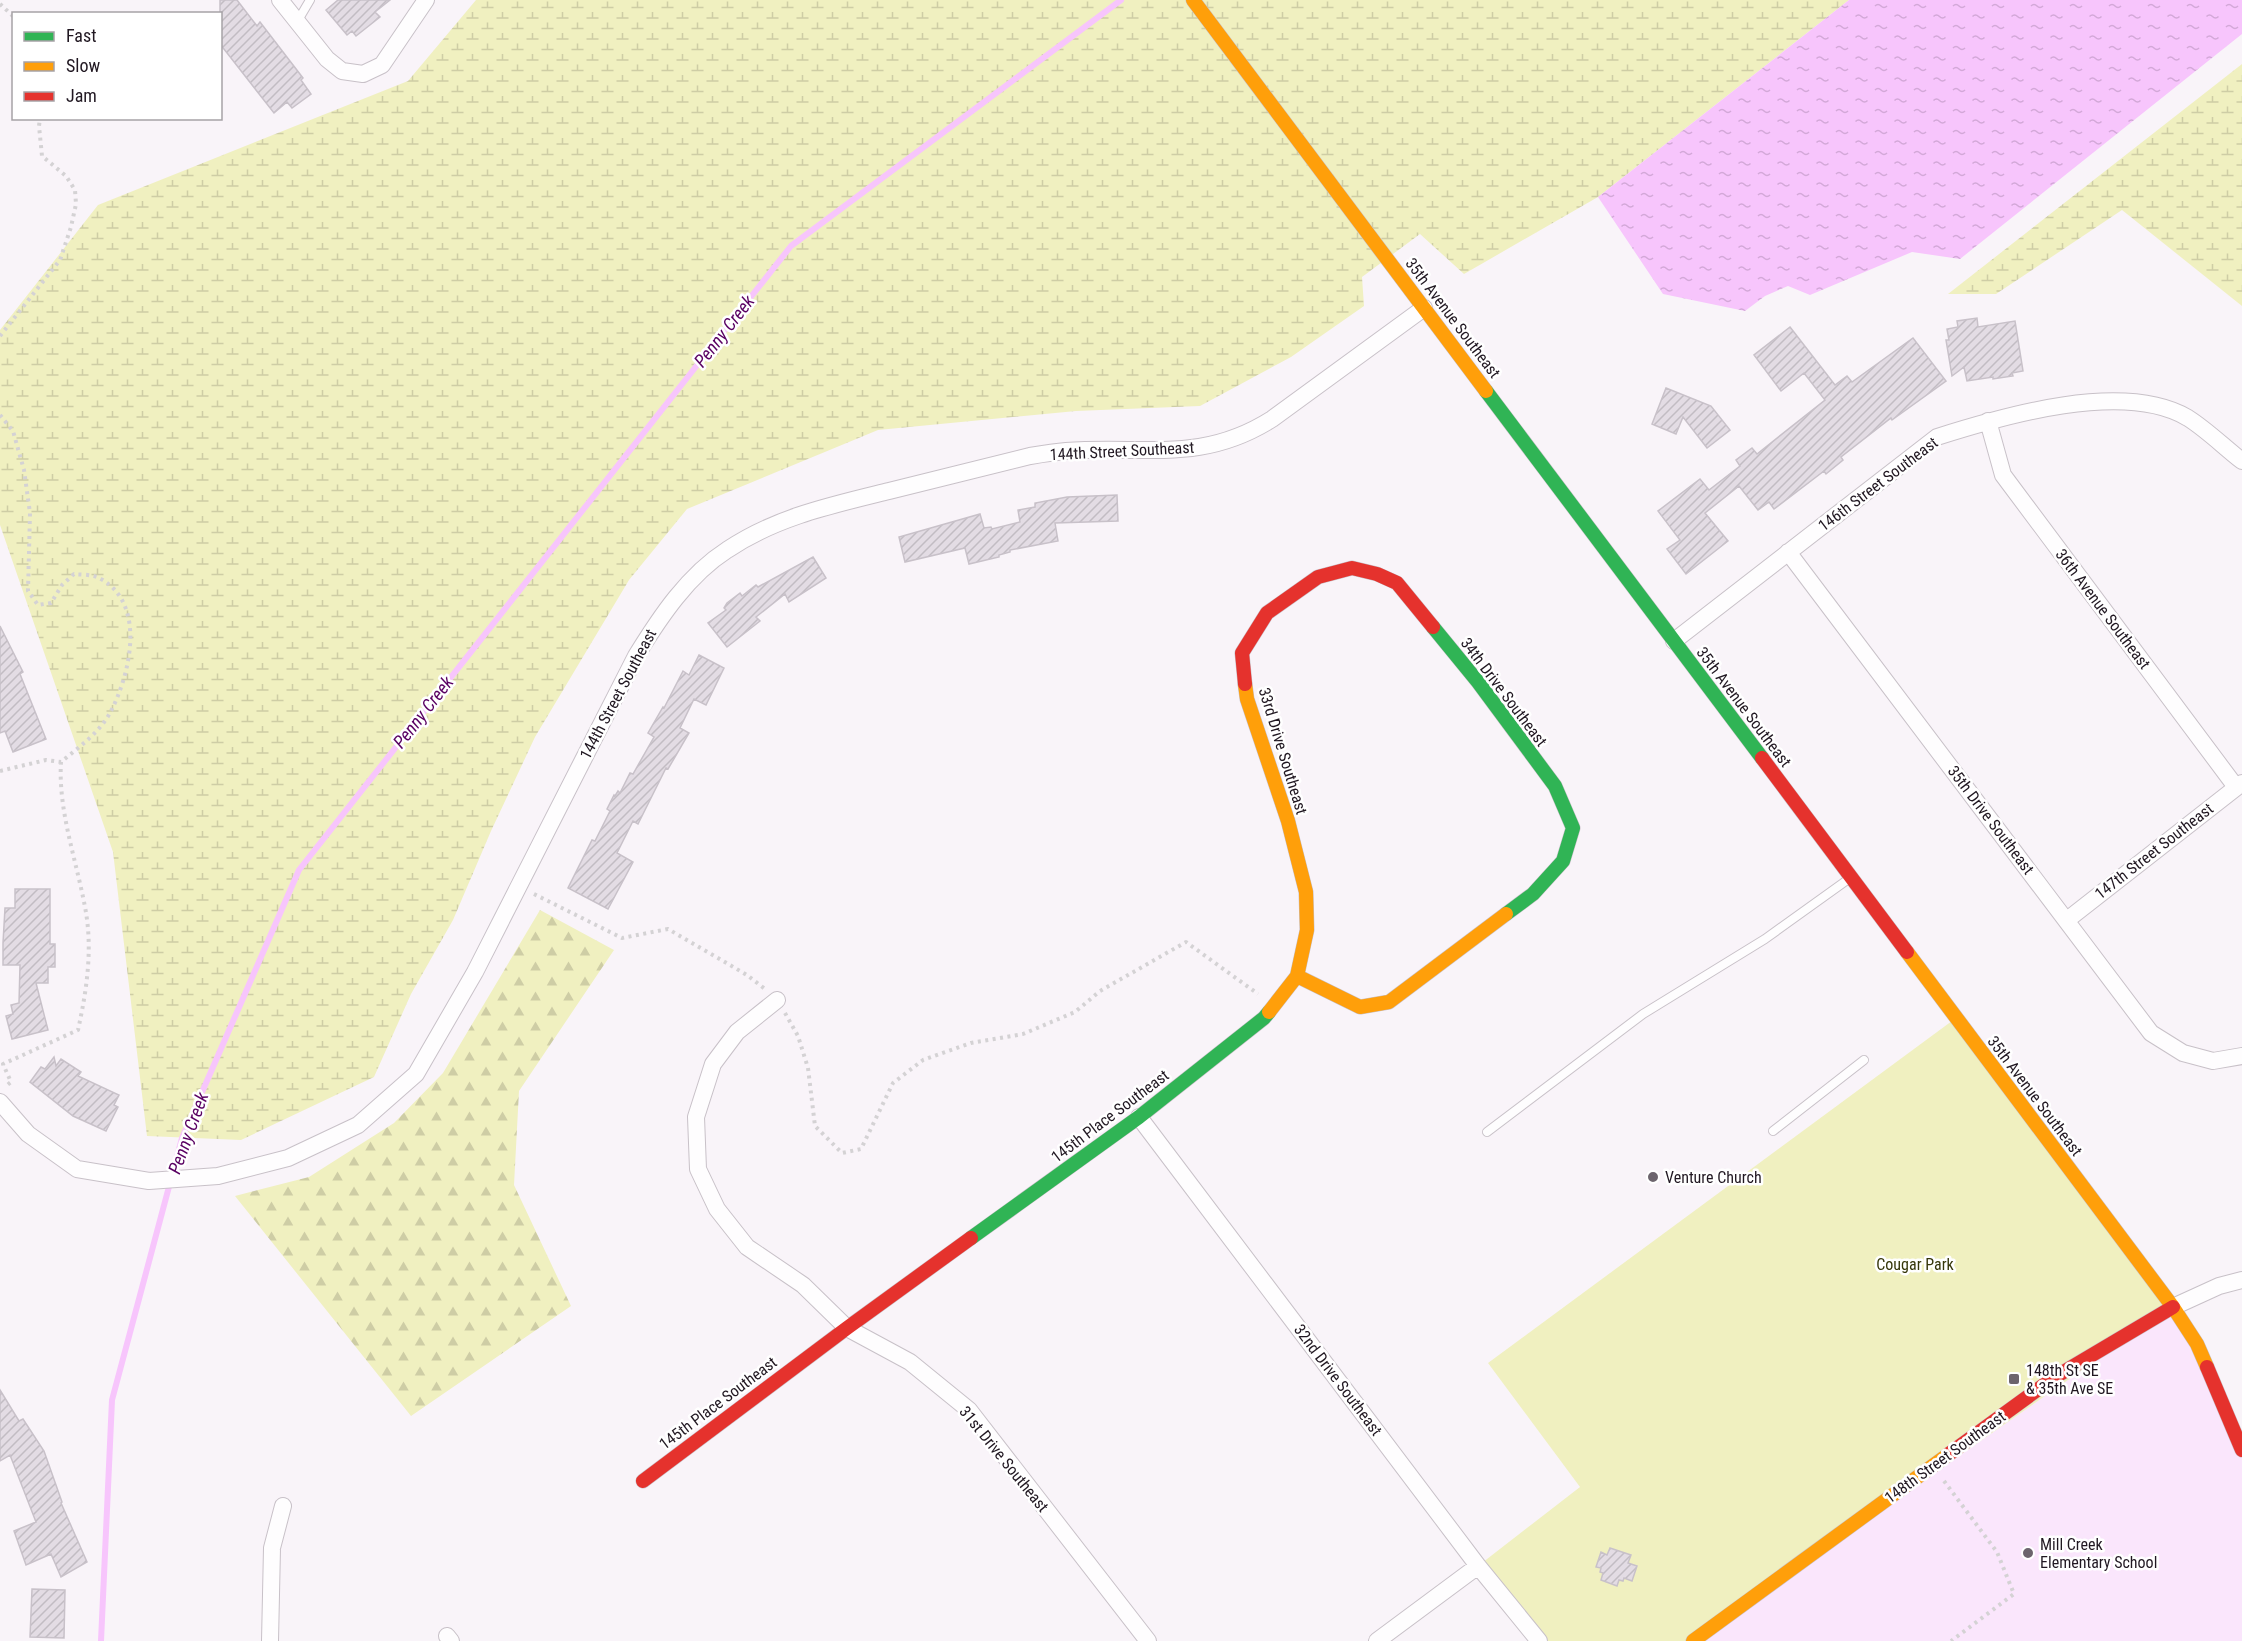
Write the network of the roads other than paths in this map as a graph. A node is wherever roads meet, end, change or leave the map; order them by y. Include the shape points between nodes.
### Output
1 (280, 0) edge
2 (310, 0) edge
3 (426, 0) edge
4 (1193, 0) edge
5 (297, 22) junction
6 (1424, 308) junction
7 (1988, 421) junction
8 (2242, 461) edge
9 (1788, 552) junction
10 (1397, 583) joint
11 (1674, 641) junction
12 (2239, 785) edge
13 (1851, 877) junction
14 (2067, 920) junction
15 (1297, 976) junction
16 (777, 1000) road end
17 (2242, 1056) edge
18 (1864, 1060) dead end
19 (0, 1102) edge
20 (1139, 1117) junction
21 (1773, 1131) dead end
22 (1487, 1132) dead end
23 (2242, 1280) edge
24 (2173, 1307) junction
25 (847, 1328) junction
26 (2242, 1450) edge
27 (643, 1481) dead end
28 (284, 1506) dead end
29 (1478, 1566) junction
30 (270, 1641) edge
31 (1148, 1641) edge
32 (1377, 1641) edge
33 (1539, 1641) edge
34 (1693, 1641) edge

1 - 5 street
2 - 5 lane
3 - 5 street via 382,65 363,74 342,70 327,59
4 - 6 street, 35th Avenue Southeast
6 - 11 street, 35th Avenue Southeast
6 - 19 street, 144th Street Southeast via 1272,419 1235,438 1190,449 1066,451 1030,456 798,514 726,550 659,619 636,656 475,972 416,1074 358,1125 288,1158 219,1176 149,1181 77,1169 28,1134
7 - 8 street, 146th Street Southeast via 2055,406 2112,402 2154,405 2187,418
7 - 9 street, 146th Street Southeast via 1937,437
7 - 12 street, 36th Avenue Southeast via 2003,475
9 - 11 street, 146th Street Southeast
9 - 14 street, 35th Drive Southeast
10 - 15 street, 33rd Drive Southeast via 1352,568 1318,577 1267,614 1242,653 1247,699 1288,821 1306,892 1307,930
10 - 15 street, 34th Drive Southeast via 1478,682 1555,786 1573,828 1563,861 1533,894 1389,1002 1360,1007
11 - 13 street, 35th Avenue Southeast
12 - 14 street, 147th Street Southeast
13 - 22 lane via 1765,939 1643,1014
13 - 24 street, 35th Avenue Southeast
14 - 17 street, 35th Drive Southeast via 2151,1033 2183,1053 2213,1061
15 - 20 street, 145th Place Southeast via 1264,1018
16 - 25 street, 31st Drive Southeast via 737,1032 713,1064 696,1117 698,1169 717,1209 747,1247 803,1285
18 - 21 lane
20 - 25 street, 145th Place Southeast
20 - 29 street, 32nd Drive Southeast
23 - 24 street, 148th Street Southeast
24 - 26 street, 35th Avenue Southeast via 2197,1344
24 - 34 street, 148th Street Southeast via 2055,1377
25 - 27 street, 145th Place Southeast
25 - 31 street, 31st Drive Southeast via 910,1362 969,1410
28 - 30 street via 272,1548
29 - 32 street
29 - 33 street, 32nd Drive Southeast

